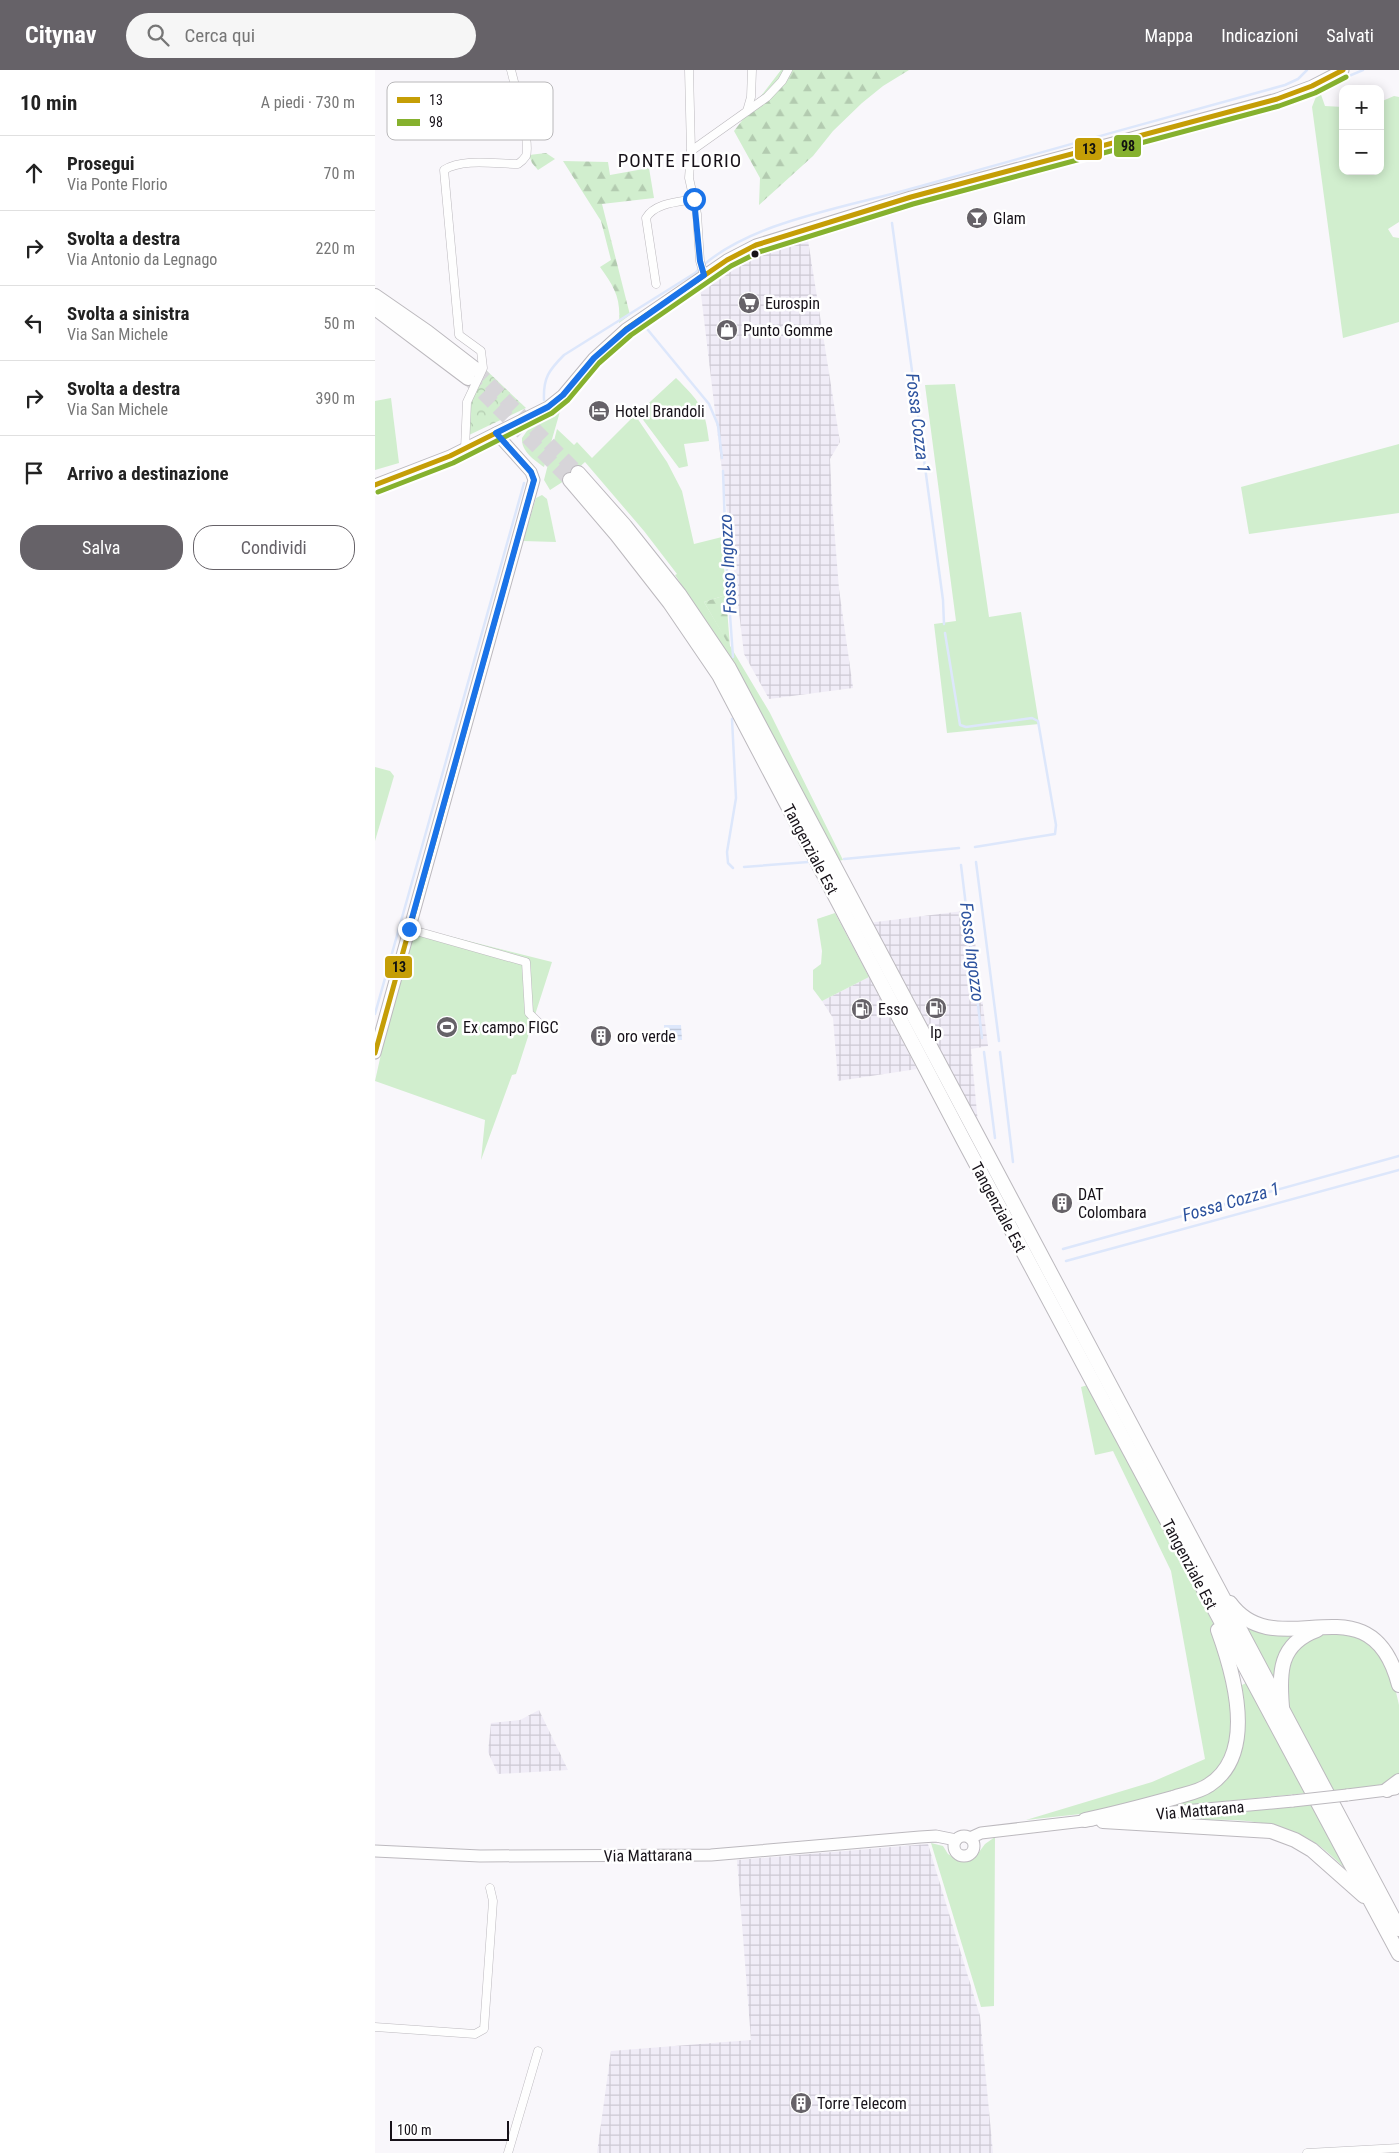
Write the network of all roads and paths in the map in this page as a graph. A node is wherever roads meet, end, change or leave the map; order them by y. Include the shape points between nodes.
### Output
1 (689, 70) edge
2 (752, 70) edge
3 (788, 70) edge
4 (1343, 70) edge
5 (747, 111) junction
6 (526, 140) edge
7 (691, 151) junction
8 (694, 199) junction
9 (703, 273) junction
10 (656, 284) dead end
11 (375, 296) edge
12 (375, 308) edge
13 (375, 318) edge
14 (447, 362) junction
15 (496, 433) junction
16 (465, 449) junction
17 (375, 485) edge
18 (409, 929) junction
19 (538, 1022) dead end
20 (375, 1052) edge
21 (1198, 1552) junction
22 (1199, 1580) junction
23 (1322, 1628) junction
24 (1399, 1685) edge
25 (1283, 1712) junction
26 (1399, 1781) edge
27 (1393, 1790) edge
28 (1085, 1820) junction
29 (1001, 1830) junction
30 (921, 1837) junction
31 (970, 1838) junction
32 (956, 1840) junction
33 (973, 1850) junction
34 (375, 1851) edge
35 (956, 1852) junction
36 (490, 1888) dead end
37 (1371, 1901) junction
38 (1399, 1929) edge
39 (1399, 1954) edge
40 (375, 2028) edge
41 (539, 2051) dead end
42 (1399, 2148) edge
43 (508, 2153) edge
44 (1307, 2153) edge

1 - 7 street
2 - 5 street
3 - 5 street via 767,97
4 - 9 street via 1277,99 911,196 793,232 756,245
5 - 7 street
6 - 16 street via 526,155 518,164 466,164 444,170 459,335 481,351 483,368 467,402
7 - 8 street via 689,178
8 - 9 street
8 - 10 street via 657,208 646,218
9 - 15 street via 626,330 594,358 563,395 548,407
11 - 14 highway via 427,332 471,373
12 - 14 highway
13 - 14 highway via 416,346
15 - 16 street
15 - 18 street via 531,472 534,480
16 - 17 street
18 - 19 street via 526,962 529,1013
18 - 20 street
21 - 22 highway, Tangenziale Est via 729,668 679,594 625,526 574,476 670,603 719,675
21 - 23 highway via 1237,1613 1270,1628
21 - 25 highway, Tangenziale Est
22 - 28 highway via 1227,1654 1235,1692 1238,1729 1234,1755 1217,1779 1207,1786
22 - 37 highway, Tangenziale Est
23 - 24 highway via 1349,1627 1372,1636 1387,1654
23 - 25 highway via 1301,1638 1287,1654 1280,1678
25 - 38 highway, Tangenziale Est
26 - 27 highway
27 - 28 street, Via Mattarana, bridge
28 - 29 street, Via Mattarana
28 - 37 highway via 1271,1831 1312,1850
29 - 31 street, Via Mattarana
29 - 33 street, Via Mattarana
30 - 32 street, Via Mattarana
30 - 34 street, Via Mattarana via 711,1855 480,1856
30 - 35 street, Via Mattarana via 946,1844
31 - 32 street via 963,1836
31 - 33 street
32 - 35 street via 953,1846
33 - 35 street via 963,1856
36 - 40 street via 493,1901 484,2029 475,2034
37 - 39 highway, Tangenziale Est
41 - 43 street
42 - 44 street

